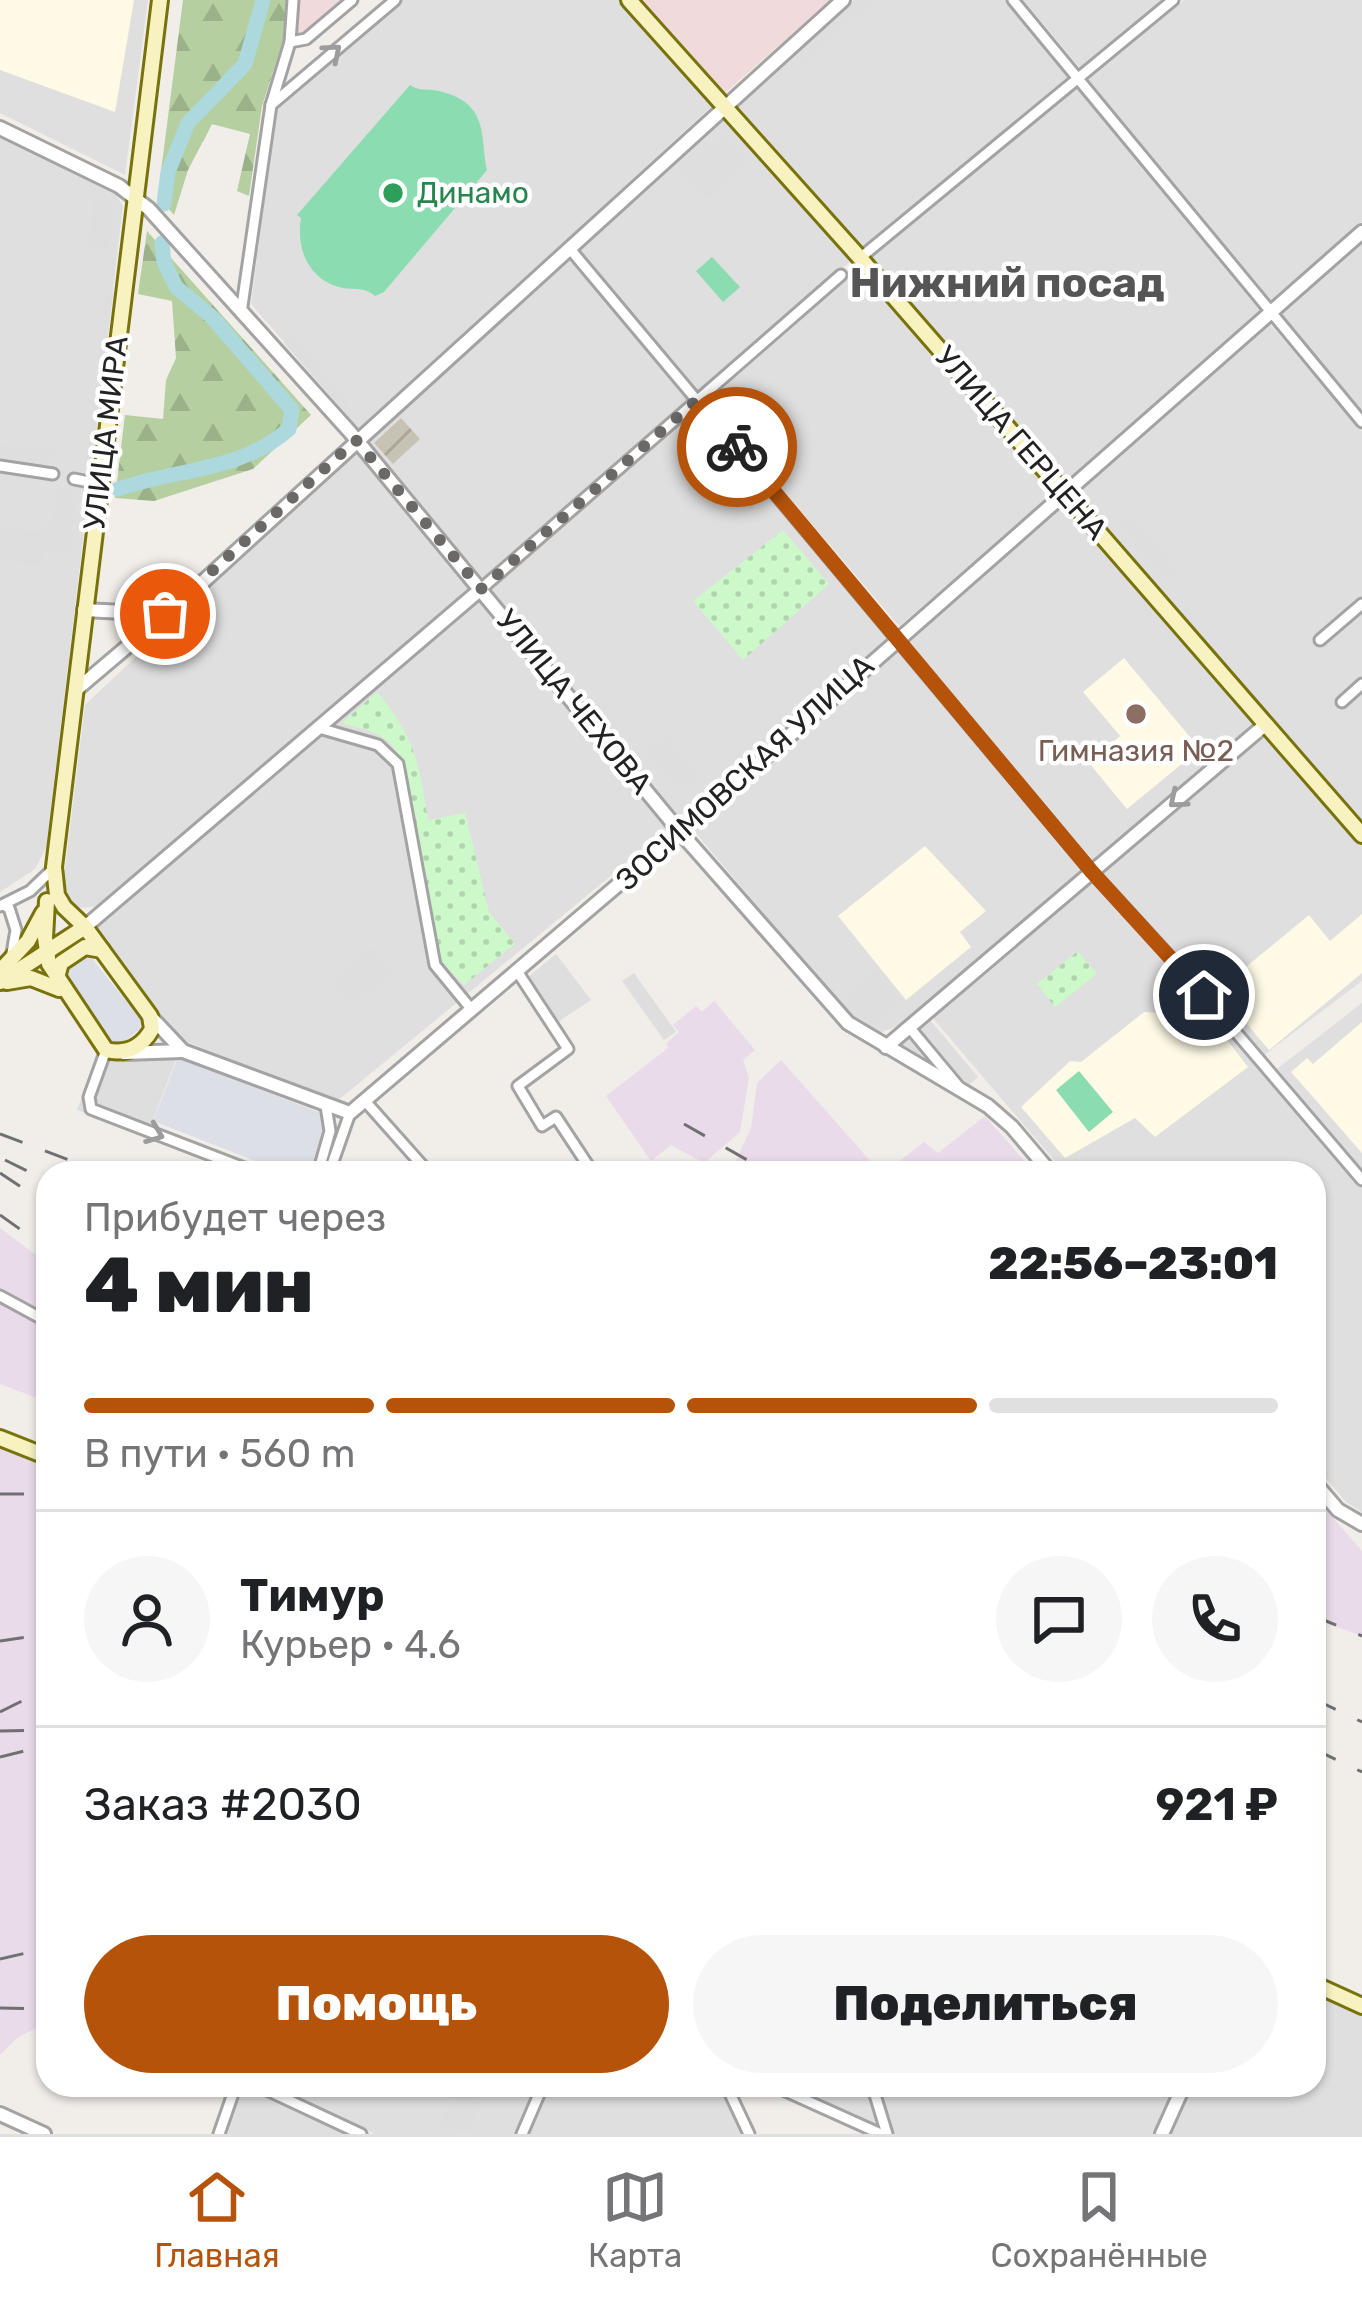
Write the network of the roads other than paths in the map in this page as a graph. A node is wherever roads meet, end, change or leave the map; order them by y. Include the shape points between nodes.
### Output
1 (160, 0) edge
2 (293, 0) edge
3 (352, 0) edge
4 (395, 0) edge
5 (629, 0) edge
6 (843, 0) edge
7 (1013, 0) edge
8 (1173, 0) edge
9 (290, 42) junction
10 (1078, 79) junction
11 (271, 105) junction
12 (726, 106) junction
13 (0, 128) edge
14 (135, 196) junction
15 (1362, 232) edge
16 (570, 248) junction
17 (860, 258) junction
18 (841, 275) dead end
19 (241, 313) junction
20 (1269, 313) junction
21 (697, 400) junction
22 (1362, 422) edge
23 (356, 440) junction
24 (0, 466) edge
25 (52, 474) dead end
26 (74, 479) dead end
27 (100, 484) junction
28 (1065, 494) junction
29 (481, 589) junction
30 (1362, 604) edge
31 (85, 610) junction
32 (165, 614) junction
33 (898, 636) junction
34 (1320, 640) dead end
35 (1362, 684) edge
36 (76, 691) junction
37 (1342, 702) dead end
38 (1266, 724) junction
39 (319, 728) junction
40 (680, 832) junction
41 (1362, 836) edge
42 (1092, 872) junction
43 (55, 876) junction
44 (47, 901) junction
45 (1, 906) edge
46 (85, 927) junction
47 (101, 950) junction
48 (46, 951) junction
49 (5, 966) edge
50 (517, 971) junction
51 (57, 980) junction
52 (0, 984) edge
53 (68, 996) junction
54 (472, 1010) junction
55 (150, 1016) junction
56 (909, 1027) junction
57 (886, 1047) junction
58 (110, 1049) junction
59 (182, 1051) junction
60 (962, 1091) junction
61 (365, 1101) junction
62 (326, 1106) junction
63 (350, 1113) junction
64 (226, 1161) edge
65 (321, 1161) edge
66 (333, 1161) edge
67 (418, 1161) edge
68 (585, 1161) edge
69 (1041, 1161) edge
70 (1362, 1180) edge
71 (0, 1296) edge
72 (36, 1316) edge
73 (0, 1438) edge
74 (36, 1452) edge
75 (1326, 1496) edge
76 (1362, 1524) edge
77 (1326, 1990) edge
78 (1362, 2006) edge
79 (232, 2097) edge
80 (282, 2097) edge
81 (538, 2097) edge
82 (732, 2097) edge
83 (799, 2097) edge
84 (875, 2097) edge
85 (1179, 2097) edge
86 (0, 2114) edge
87 (44, 2134) edge
88 (219, 2134) edge
89 (361, 2134) edge
90 (522, 2134) edge
91 (749, 2134) edge
92 (884, 2134) edge
93 (1162, 2134) edge

1 - 14 main road, УЛИЦА МИРА
2 - 9 street
3 - 9 street via 306,39
11 -> 4 street
5 - 12 main road, УЛИЦА ГЕРЦЕНА
6 - 12 street
7 - 10 street
8 - 10 street
9 - 11 street
10 - 17 street
10 - 20 street
11 - 19 street
12 - 16 street
12 - 17 main road, УЛИЦА ГЕРЦЕНА
13 - 14 street, УЛИЦА ЧЕХОВА
14 - 19 street, УЛИЦА ЧЕХОВА
14 - 27 main road, УЛИЦА МИРА
15 - 20 street, ЗОСИМОВСКАЯ УЛИЦА
16 - 21 street
16 - 23 street
17 - 28 main road, УЛИЦА ГЕРЦЕНА
18 - 21 street
19 - 23 street, УЛИЦА ЧЕХОВА
20 - 22 street
20 - 28 street, ЗОСИМОВСКАЯ УЛИЦА
21 - 29 street
21 - 33 street
23 - 29 street, УЛИЦА ЧЕХОВА
23 - 32 street
24 - 25 street
26 - 27 street
27 - 31 main road, УЛИЦА МИРА
28 - 33 street, ЗОСИМОВСКАЯ УЛИЦА
28 - 38 main road, УЛИЦА ГЕРЦЕНА
29 - 39 street
29 - 40 street, УЛИЦА ЧЕХОВА
30 - 34 street
31 - 32 street
31 - 36 main road, УЛИЦА МИРА
32 - 36 street
33 - 40 street, ЗОСИМОВСКАЯ УЛИЦА
33 - 42 street
35 - 37 street
36 - 43 main road, УЛИЦА МИРА
38 - 41 main road, УЛИЦА ГЕРЦЕНА
38 -> 42 street
39 - 46 street
39 - 54 street via 378,745 398,764 435,965
40 - 50 street, ЗОСИМОВСКАЯ УЛИЦА
40 - 57 street, УЛИЦА ЧЕХОВА via 848,1023
42 - 56 street
42 - 70 street
43 - 44 main road
43 - 45 street
43 - 46 main road via 64,907
43 - 48 main road
44 - 48 main road
44 - 49 main road
45 - 49 street via 16,923
46 - 47 main road
46 - 48 main road
47 - 51 main road via 85,946 61,963
47 - 55 main road
48 - 51 main road
48 - 52 main road
50 - 54 street, ЗОСИМОВСКАЯ УЛИЦА
50 - 68 street via 568,1048 518,1086 542,1126 556,1117
51 - 53 main road
52 - 53 main road via 42,979
53 - 58 main road
54 - 61 street, ЗОСИМОВСКАЯ УЛИЦА
55 - 58 main road via 149,1035
55 - 59 street
56 - 57 street
56 - 60 street
57 - 60 street, УЛИЦА ЧЕХОВА
58 - 59 street
58 -> 64 street via 91,1108
59 - 62 street
60 - 69 street, УЛИЦА ЧЕХОВА via 1012,1127
61 - 63 street, ЗОСИМОВСКАЯ УЛИЦА
61 - 67 street
62 - 63 street
62 - 65 street via 330,1131
63 - 66 street
71 - 72 street
73 - 74 main road
75 - 76 street
77 - 78 main road
79 - 88 street
80 - 89 street
81 - 90 street
82 - 91 street
83 - 92 street
84 - 92 street
85 - 93 street
86 - 87 street

